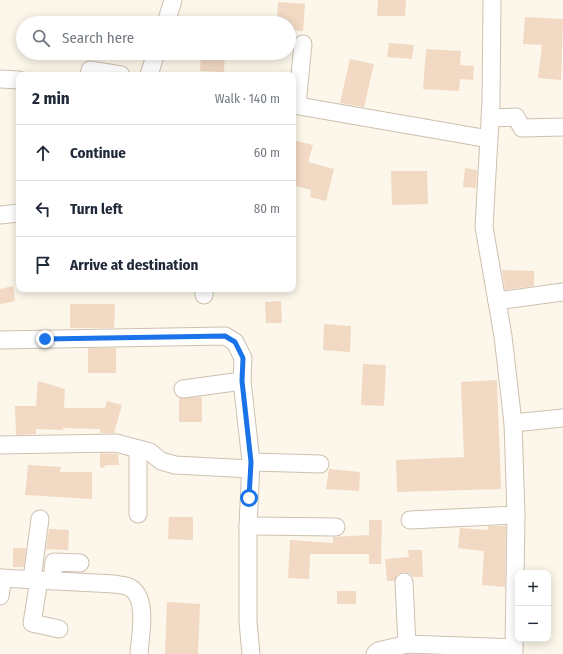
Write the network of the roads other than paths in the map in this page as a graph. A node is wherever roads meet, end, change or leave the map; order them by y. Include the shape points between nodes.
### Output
1 (173, 0) edge
2 (492, 0) edge
3 (168, 16) edge
4 (303, 44) dead end
5 (154, 60) edge
6 (90, 72) edge
7 (102, 72) edge
8 (150, 72) edge
9 (0, 79) edge
10 (16, 80) edge
11 (296, 97) edge
12 (296, 105) edge
13 (490, 118) junction
14 (563, 127) edge
15 (488, 139) junction
16 (16, 213) edge
17 (0, 215) edge
18 (563, 292) edge
19 (497, 301) junction
20 (0, 340) edge
21 (242, 381) junction
22 (183, 389) dead end
23 (563, 418) edge
24 (514, 423) junction
25 (0, 445) edge
26 (138, 448) junction
27 (320, 464) dead end
28 (251, 465) junction
29 (138, 514) dead end
30 (516, 515) junction
31 (40, 519) dead end
32 (410, 520) dead end
33 (248, 526) junction
34 (336, 527) dead end
35 (80, 563) dead end
36 (1, 578) edge
37 (41, 580) junction
38 (404, 582) dead end
39 (0, 596) edge
40 (59, 629) dead end
41 (407, 644) junction
42 (514, 651) edge
43 (139, 654) edge
44 (251, 654) edge
45 (375, 654) edge

1 - 3 street
2 - 13 street
4 - 11 street
5 - 8 street
6 - 7 street
9 - 10 street
12 - 15 street
13 - 14 street via 516,117 522,128
13 - 15 street
15 - 19 street via 484,227
16 - 17 street
18 - 19 street
19 - 24 street
20 - 21 street via 225,336 235,342 243,358
21 - 22 street
21 - 28 street
23 - 24 street
24 - 30 street
25 - 26 street via 116,442
26 - 28 street via 150,452 161,461 175,465
26 - 29 street
27 - 28 street
28 - 33 street
30 - 32 street
30 - 42 street
31 - 37 street
33 - 34 street
33 - 44 street via 248,622
35 - 37 street via 54,562
36 - 37 street
36 - 39 street
37 - 40 street via 32,623
37 - 43 street via 129,587 139,597 142,609
38 - 41 street
41 - 42 street
41 - 45 street

